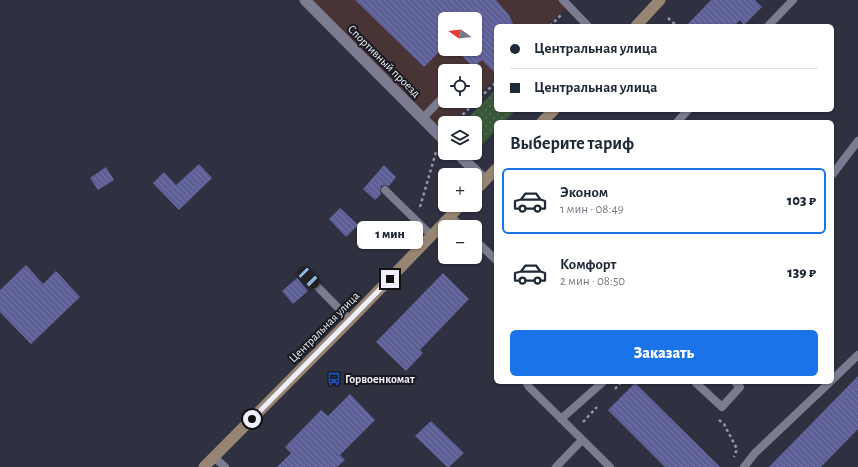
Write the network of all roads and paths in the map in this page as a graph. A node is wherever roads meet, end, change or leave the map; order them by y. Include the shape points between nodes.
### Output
1 (305, 0) edge
2 (563, 0) edge
3 (660, 0) edge
4 (793, 0) edge
5 (668, 18) dead end
6 (586, 24) edge
7 (638, 24) edge
8 (674, 24) edge
9 (770, 24) edge
10 (494, 84) edge
11 (438, 102) edge
12 (552, 112) edge
13 (686, 112) edge
14 (461, 116) edge
15 (423, 118) junction
16 (544, 120) edge
17 (679, 120) edge
18 (438, 134) edge
19 (858, 141) edge
20 (438, 154) edge
21 (464, 160) edge
22 (494, 171) edge
23 (834, 172) edge
24 (485, 180) junction
25 (482, 183) edge
26 (385, 190) dead end
27 (454, 212) edge
28 (450, 216) junction
29 (454, 220) edge
30 (416, 221) junction
31 (432, 236) junction
32 (482, 247) edge
33 (494, 258) edge
34 (309, 278) dead end
35 (350, 320) junction
36 (858, 355) edge
37 (834, 378) edge
38 (527, 384) edge
39 (601, 384) edge
40 (697, 384) edge
41 (737, 384) edge
42 (828, 384) edge
43 (561, 419) junction
44 (718, 419) dead end
45 (582, 440) junction
46 (214, 457) junction
47 (732, 461) dead end
48 (204, 467) edge
49 (225, 467) edge
50 (556, 467) edge
51 (610, 467) edge
52 (744, 467) edge

1 - 15 street, Спортивный проезд
2 - 6 lane
3 - 7 main road
4 - 9 lane
5 - 8 path
10 - 14 path
11 - 15 lane
12 - 16 main road
13 - 17 lane
15 - 18 street, Спортивный проезд
19 - 23 lane
20 - 30 path
21 - 24 street
22 - 24 main road
24 - 25 main road
26 - 30 lane
27 - 28 main road, Центральная улица
28 - 29 lane
28 - 31 main road, Центральная улица
30 - 31 lane
31 - 35 main road, Центральная улица
32 - 33 lane
34 - 35 lane
35 - 46 main road, Центральная улица
36 - 37 lane
38 - 43 lane
39 - 43 lane
40 - 41 lane via 722,408 740,387
42 - 52 lane via 755,453
43 - 45 lane
44 - 47 path via 724,424 737,449
45 - 50 lane
45 - 51 lane
46 - 48 main road, Центральная улица
46 - 49 lane

